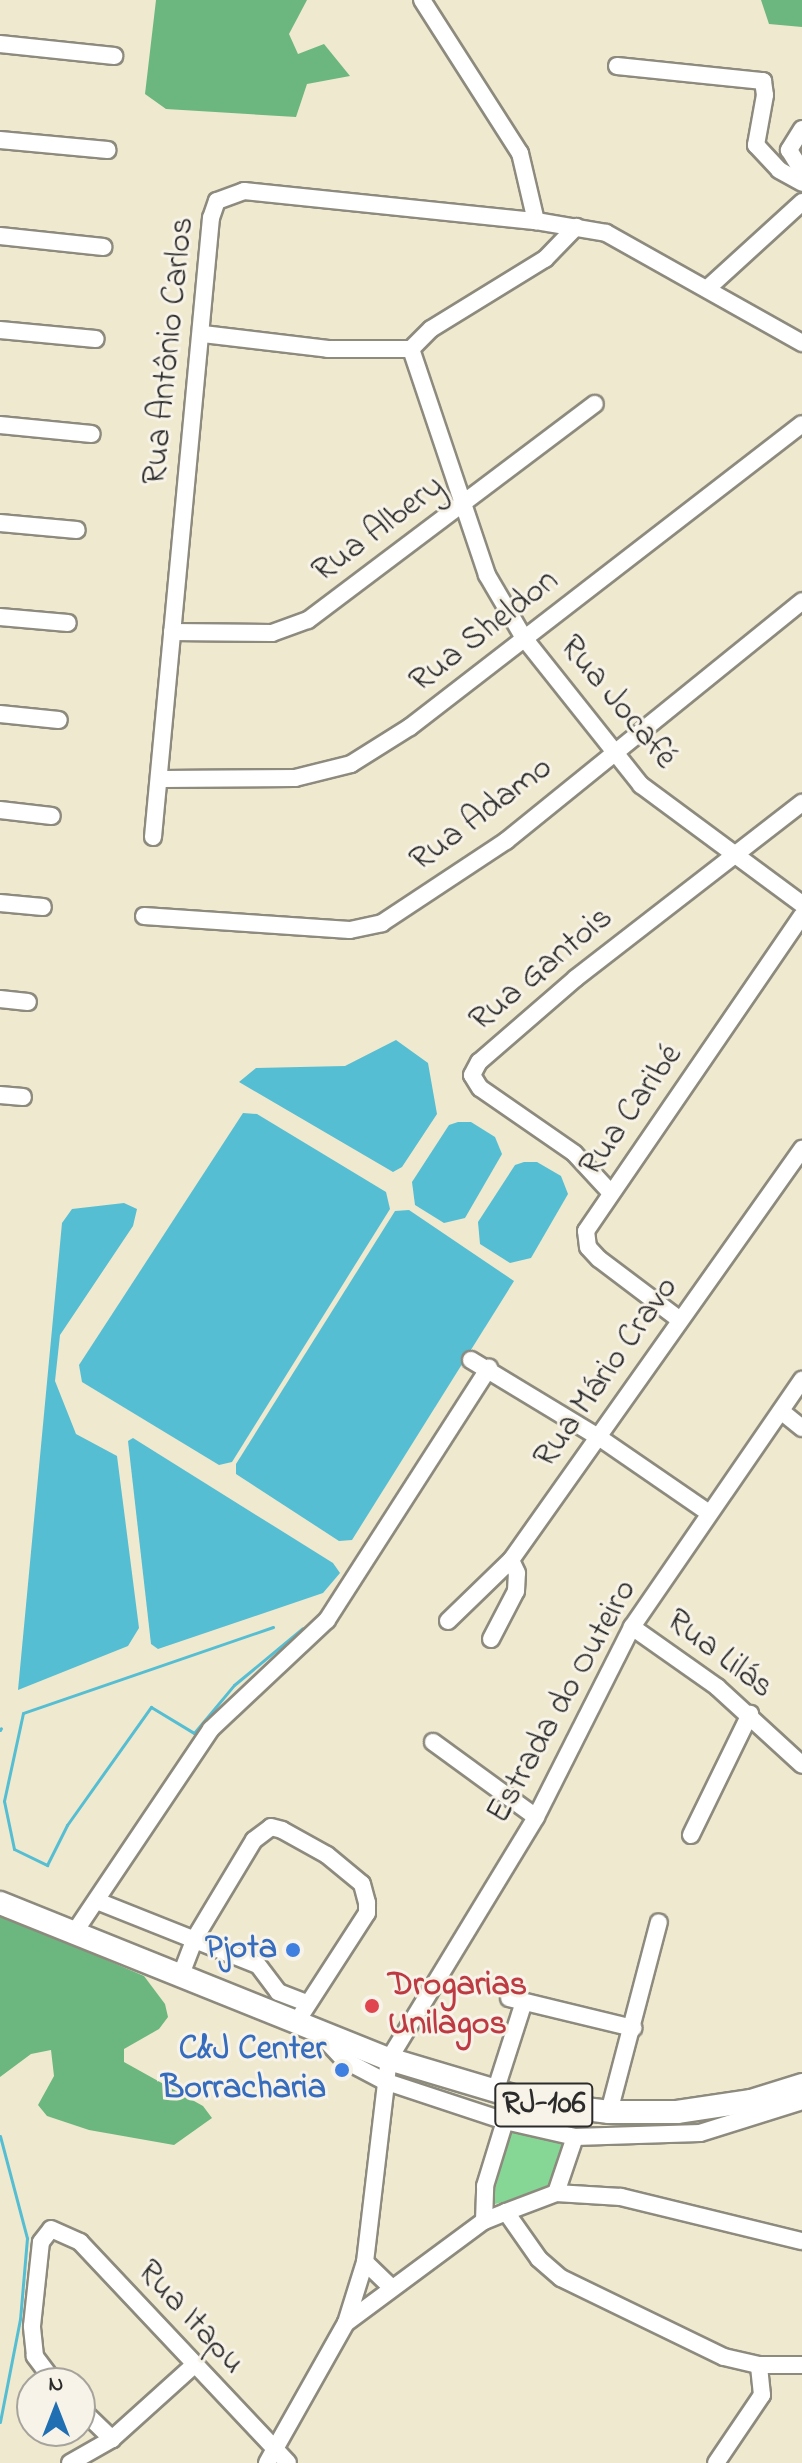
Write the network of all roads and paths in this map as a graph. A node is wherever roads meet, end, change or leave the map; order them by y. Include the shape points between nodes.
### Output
1 (422, 0) edge
2 (0, 44) edge
3 (114, 56) dead end
4 (617, 66) dead end
5 (802, 129) edge
6 (0, 140) edge
7 (108, 150) dead end
8 (802, 171) edge
9 (802, 183) edge
10 (802, 202) edge
11 (536, 221) junction
12 (576, 227) junction
13 (0, 236) edge
14 (103, 247) dead end
15 (709, 287) junction
16 (0, 330) edge
17 (203, 334) junction
18 (96, 339) dead end
19 (802, 343) edge
20 (411, 349) junction
21 (595, 404) dead end
22 (802, 424) edge
23 (0, 425) edge
24 (92, 434) dead end
25 (462, 506) junction
26 (0, 523) edge
27 (77, 530) dead end
28 (802, 601) edge
29 (0, 617) edge
30 (68, 623) dead end
31 (172, 632) junction
32 (524, 638) junction
33 (0, 714) edge
34 (59, 720) dead end
35 (613, 750) junction
36 (162, 779) junction
37 (802, 803) edge
38 (0, 810) edge
39 (52, 816) dead end
40 (153, 837) dead end
41 (732, 857) junction
42 (0, 903) edge
43 (802, 904) edge
44 (43, 907) dead end
45 (144, 916) dead end
46 (802, 916) edge
47 (0, 999) edge
48 (28, 1002) dead end
49 (0, 1095) edge
50 (23, 1097) dead end
51 (802, 1149) edge
52 (611, 1193) junction
53 (680, 1320) junction
54 (471, 1360) dead end
55 (489, 1368) junction
56 (802, 1380) edge
57 (781, 1411) junction
58 (802, 1428) edge
59 (600, 1438) junction
60 (709, 1513) junction
61 (511, 1560) junction
62 (448, 1621) dead end
63 (632, 1627) junction
64 (491, 1639) dead end
65 (750, 1714) junction
66 (433, 1742) dead end
67 (802, 1765) edge
68 (536, 1817) junction
69 (691, 1835) dead end
70 (97, 1901) junction
71 (0, 1903) edge
72 (659, 1922) dead end
73 (76, 1930) junction
74 (195, 1938) junction
75 (182, 1972) junction
76 (307, 2018) junction
77 (633, 2028) junction
78 (387, 2070) junction
79 (802, 2085) edge
80 (495, 2092) junction
81 (802, 2101) edge
82 (609, 2112) junction
83 (505, 2121) junction
84 (575, 2137) junction
85 (556, 2193) junction
86 (506, 2212) junction
87 (484, 2221) junction
88 (802, 2241) edge
89 (365, 2262) junction
90 (391, 2287) junction
91 (346, 2323) junction
92 (759, 2365) junction
93 (802, 2365) edge
94 (193, 2366) junction
95 (43, 2367) edge
96 (96, 2424) edge
97 (112, 2439) junction
98 (277, 2460) edge
99 (70, 2463) edge
100 (716, 2463) edge

1 - 11 street via 520,153
2 - 3 street
4 - 9 street via 763,81 756,145 779,170
5 - 8 street via 789,150
6 - 7 street
10 - 15 street
11 - 12 street, Rua Antônio Carlos
11 - 17 street, Rua Antônio Carlos via 244,191 229,194 217,201 211,218
12 - 15 street, Rua Antônio Carlos via 640,248
12 - 20 street via 545,259 431,329
13 - 14 street
15 - 19 street, Rua Antônio Carlos
16 - 18 street
17 - 20 street via 328,349
17 - 31 street, Rua Antônio Carlos
20 - 25 street, Rua Jocafé
21 - 25 street, Rua Albery
22 - 32 street, Rua Sheldon
23 - 24 street
25 - 31 street, Rua Albery via 308,620 289,628
25 - 32 street, Rua Jocafé via 487,575
26 - 27 street
28 - 35 street, Rua Adamo
29 - 30 street
31 - 36 street, Rua Antônio Carlos
32 - 35 street, Rua Jocafé
32 - 36 street, Rua Sheldon via 410,727 351,764 295,778
33 - 34 street
35 - 41 street, Rua Jocafé via 641,785
35 - 45 street, Rua Adamo via 506,841 374,925 350,930
36 - 40 street, Rua Antônio Carlos
37 - 41 street, Rua Gantois
38 - 39 street
41 - 43 street, Rua Jocafé
41 - 52 street, Rua Gantois via 576,978 479,1062 472,1075 477,1085 574,1153
42 - 44 street
46 - 52 street, Rua Caribé
47 - 48 street
49 - 50 street
51 - 53 street, Rua Mário Cravo
52 - 53 street, Rua Caribé via 586,1231 588,1247
53 - 59 street, Rua Mário Cravo
54 - 55 street
55 - 59 street
55 - 70 street via 327,1620 211,1729
56 - 57 street, Estrada do Outeiro
57 - 58 street
57 - 60 street, Estrada do Outeiro
59 - 60 street
59 - 61 street, Rua Mário Cravo
60 - 63 street, Estrada do Outeiro
61 - 62 street, Rua Mário Cravo
61 - 64 street via 516,1591
63 - 65 street, Rua Lilás
63 - 68 street, Estrada do Outeiro
65 - 67 street, Rua Lilás
65 - 69 street
66 - 68 street
68 - 78 street, Estrada do Outeiro
70 - 73 street
70 - 74 street
71 - 73 highway, RJ-106
72 - 77 street
73 - 75 highway, RJ-106
74 - 75 street
74 - 76 street via 258,1965
74 - 76 street via 260,1832 282,1830 327,1855 362,1884 367,1913
75 - 76 highway, RJ-106
76 - 78 highway, RJ-106
77 - 80 street via 516,2002
77 - 82 street
78 - 80 highway, RJ-106
78 - 83 street
78 - 89 street
79 - 82 highway, RJ-106 via 730,2105
80 - 82 highway, RJ-106
81 - 84 street via 700,2133
83 - 84 street
83 - 87 street via 485,2186
84 - 85 street
85 - 86 street
85 - 88 street via 660,2204
86 - 87 street
86 - 92 street via 539,2259 561,2278 692,2343
87 - 90 street
89 - 90 street
89 - 91 street
90 - 91 street
91 - 98 street
92 - 93 street
92 - 100 street via 762,2395
94 - 95 street, Rua Itapu via 80,2242 57,2229 41,2242 32,2326 35,2356
94 - 97 street
94 - 98 street, Rua Itapu
96 - 97 street
97 - 99 street

